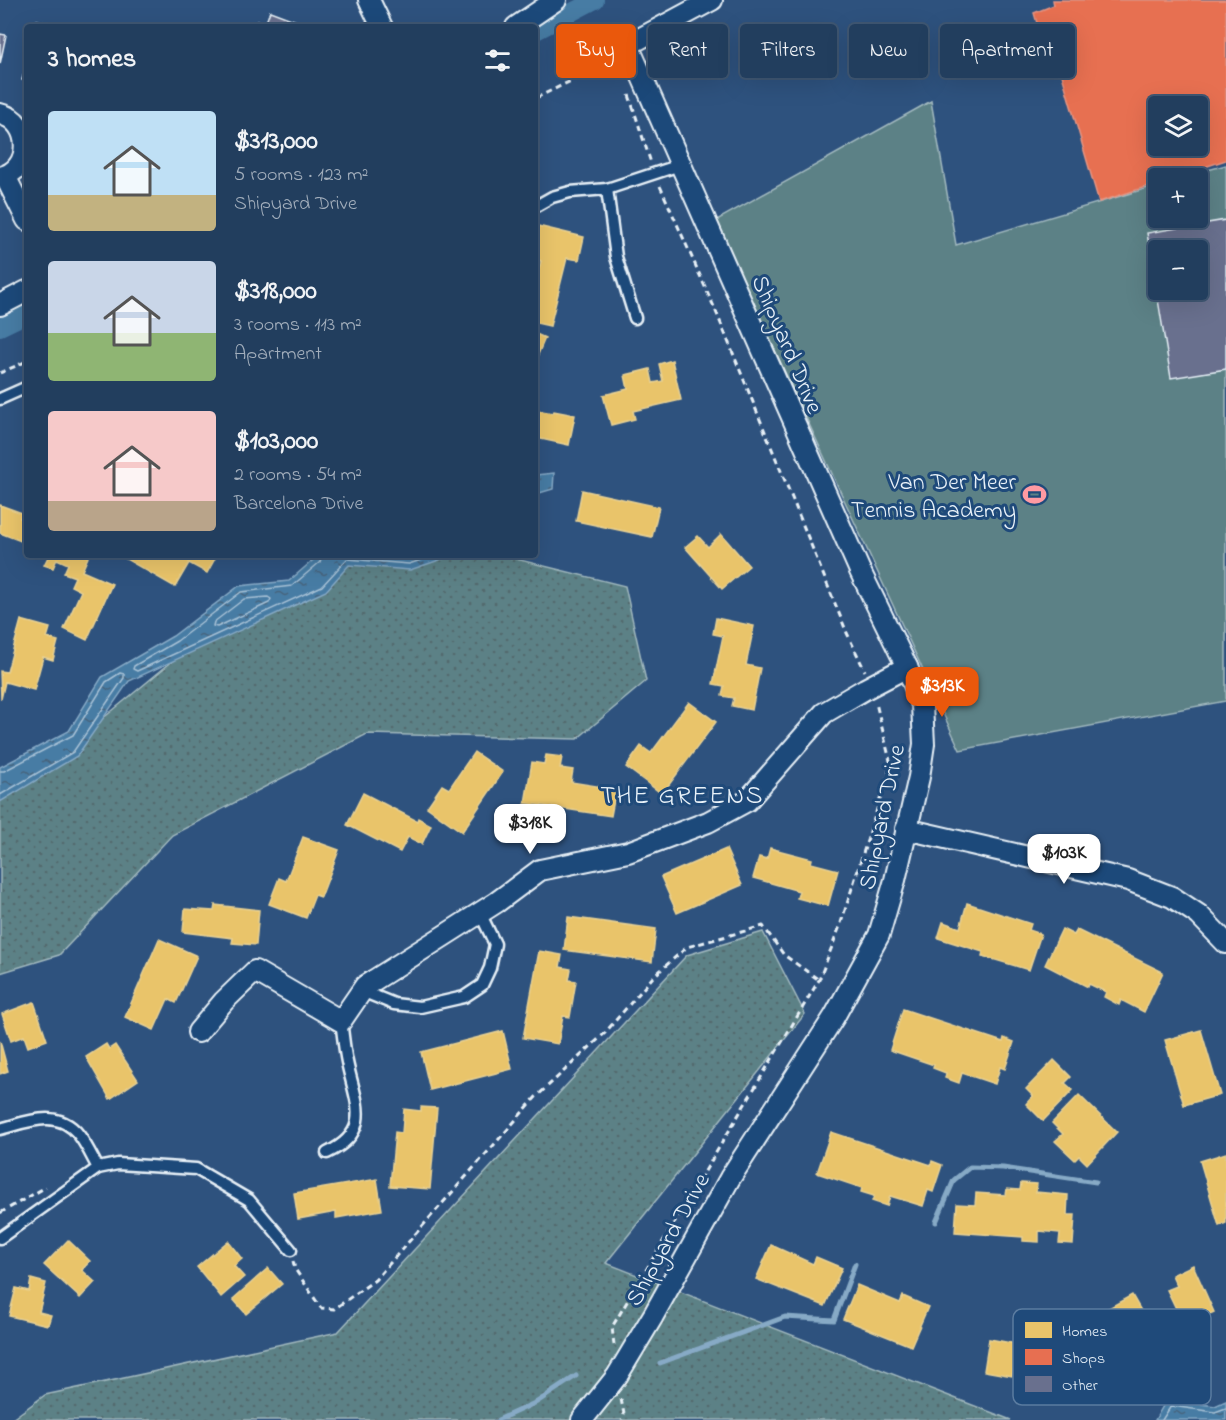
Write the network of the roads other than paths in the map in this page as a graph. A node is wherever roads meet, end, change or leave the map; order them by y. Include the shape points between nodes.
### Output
1 (369, 0) edge
2 (556, 0) edge
3 (712, 0) edge
4 (381, 24) edge
5 (520, 24) edge
6 (0, 114) edge
7 (24, 137) edge
8 (24, 154) edge
9 (680, 165) junction
10 (3, 177) edge
11 (607, 189) junction
12 (538, 205) edge
13 (24, 215) edge
14 (24, 293) edge
15 (0, 305) edge
16 (635, 318) dead end
17 (24, 388) edge
18 (0, 399) edge
19 (908, 667) junction
20 (906, 829) junction
21 (480, 913) junction
22 (1226, 943) edge
23 (362, 991) junction
24 (341, 1020) junction
25 (198, 1032) dead end
26 (0, 1129) edge
27 (327, 1153) dead end
28 (98, 1168) junction
29 (0, 1238) edge
30 (291, 1250) road end
31 (582, 1420) edge

1 - 4 street
2 - 5 street
3 - 9 street, Shipyard Drive via 628,45
6 - 7 street via 16,122
8 - 10 street via 16,169
9 - 11 lane
9 - 19 street, Shipyard Drive via 860,572
10 - 13 street
11 - 12 lane via 570,192
11 - 16 lane via 616,257
14 - 15 street
17 - 18 lane
19 - 20 street, Shipyard Drive via 922,705 924,744
19 - 21 street via 824,713 747,801 708,822 628,852 540,870
20 - 22 street via 1128,880 1172,897 1198,915
20 - 31 street, Shipyard Drive via 879,935 834,1017 730,1178 617,1376
21 - 23 street
21 - 23 lane via 495,944 482,985 464,997 420,1007 394,1004
23 - 24 street
24 - 25 street via 255,971
24 - 27 lane via 357,1120 346,1143
26 - 28 lane via 54,1119 80,1135
28 - 29 lane
28 - 30 lane via 118,1164 196,1169 249,1200

